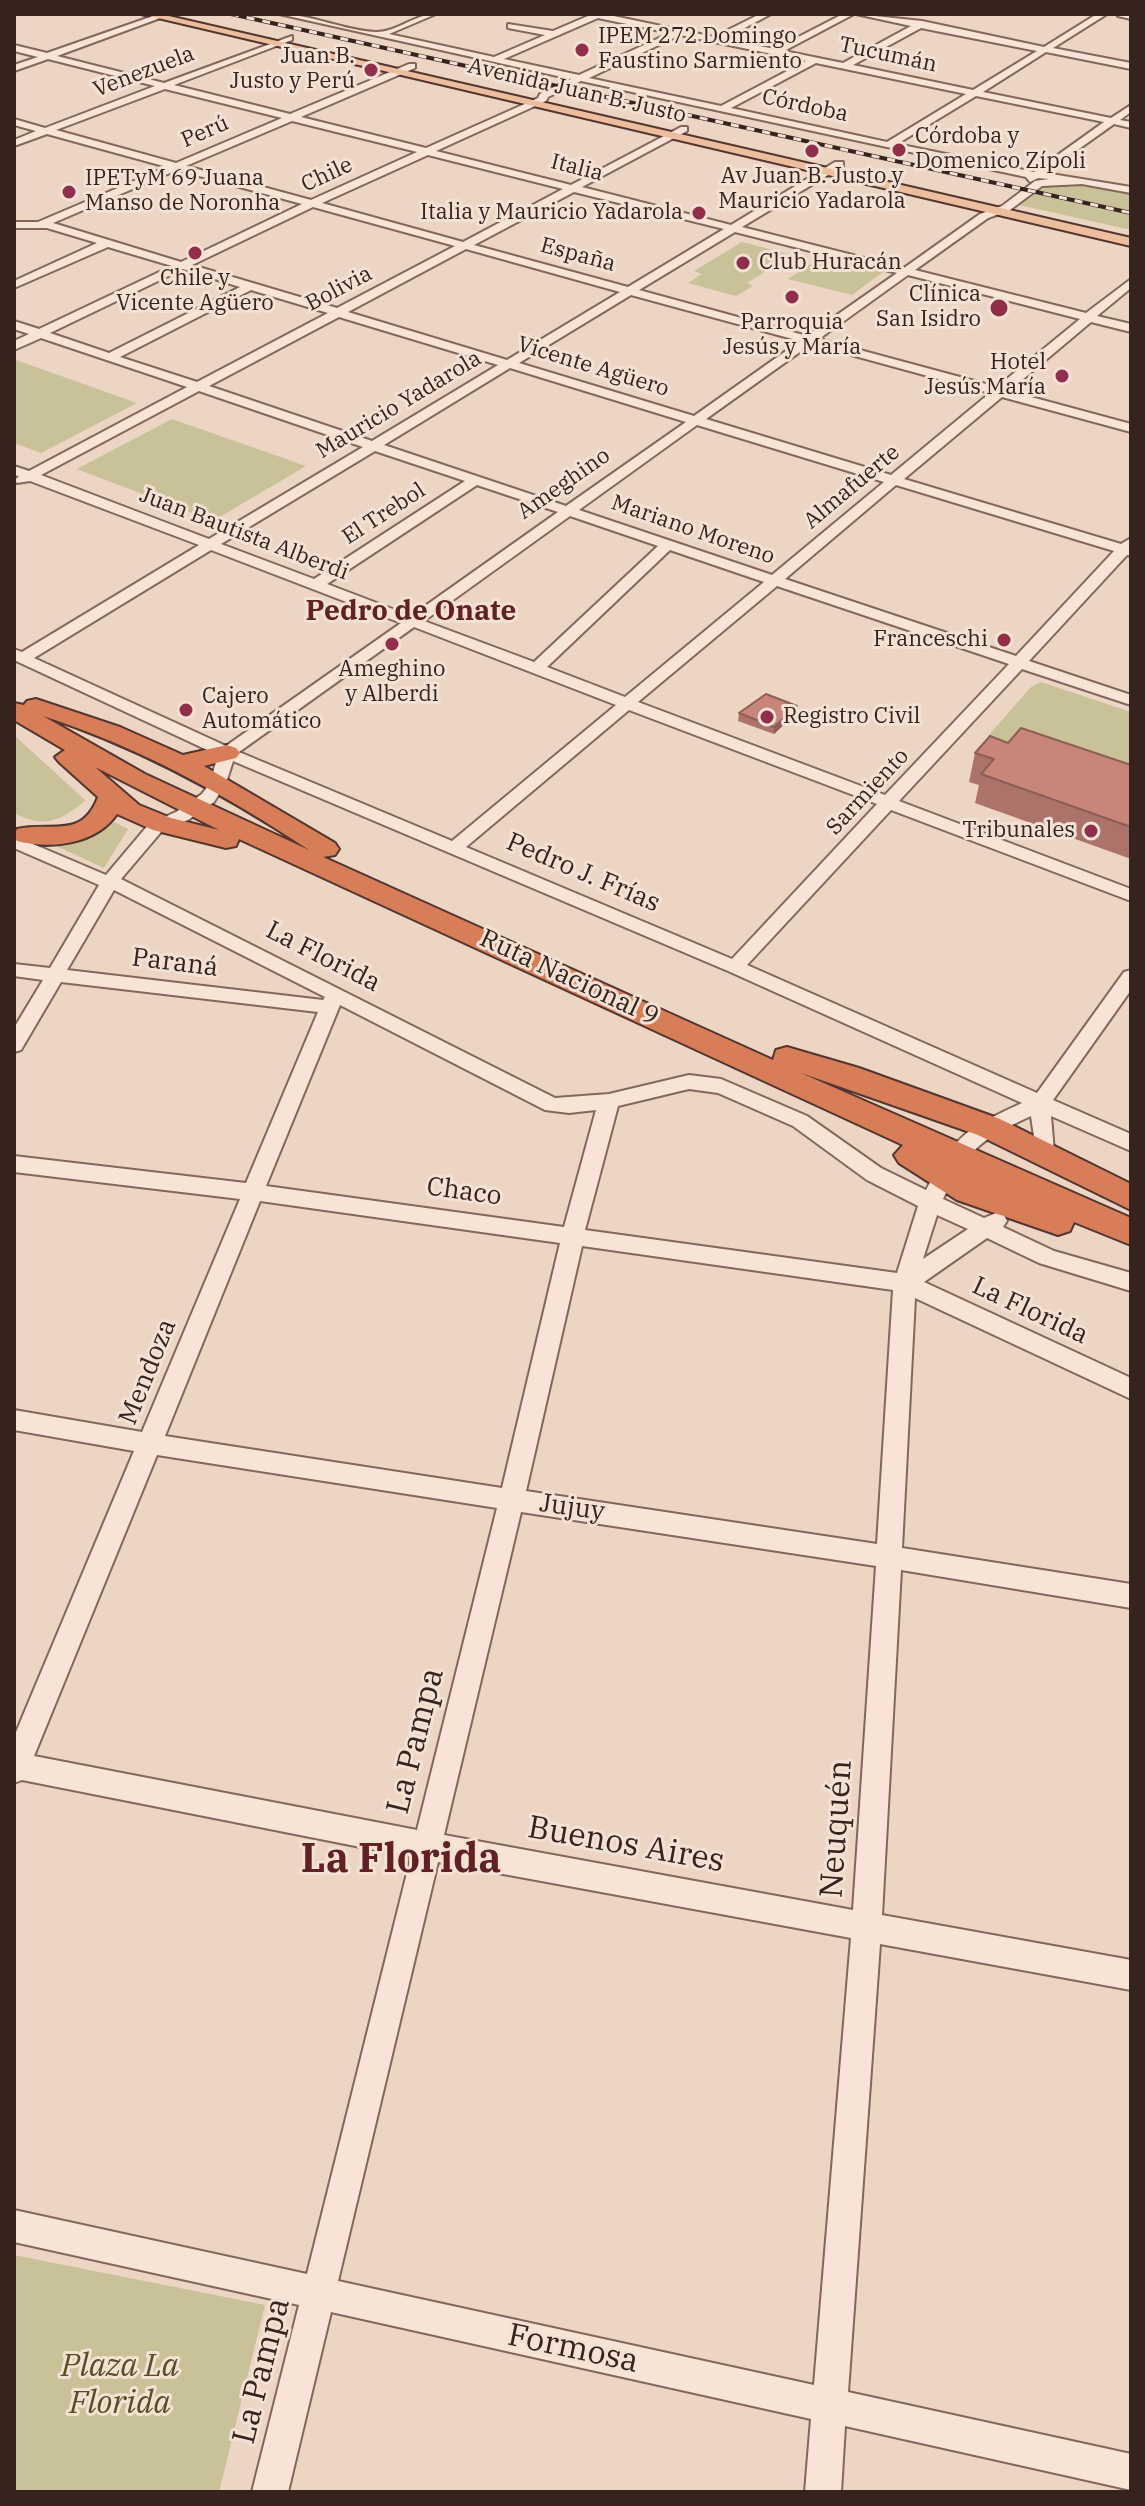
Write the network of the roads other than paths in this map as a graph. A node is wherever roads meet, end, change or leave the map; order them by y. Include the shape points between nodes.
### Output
1 (146, 14) edge
2 (182, 14) edge
3 (283, 14) edge
4 (432, 14) edge
5 (595, 14) edge
6 (767, 14) edge
7 (850, 14) edge
8 (860, 14) edge
9 (1103, 14) edge
10 (1121, 14) edge
11 (163, 16) edge
12 (1131, 16) edge
13 (930, 20) dead end
14 (920, 25) junction
15 (511, 26) dead end
16 (679, 32) junction
17 (554, 34) junction
18 (380, 35) junction
19 (289, 38) junction
20 (715, 40) junction
21 (275, 44) junction
22 (14, 48) edge
23 (1048, 50) junction
24 (776, 52) junction
25 (48, 56) junction
26 (497, 59) junction
27 (815, 60) junction
28 (845, 66) junction
29 (1131, 66) edge
30 (14, 68) edge
31 (405, 69) junction
32 (581, 78) junction
33 (166, 86) junction
34 (974, 93) junction
35 (543, 96) junction
36 (528, 104) junction
37 (724, 108) junction
38 (1131, 108) edge
39 (292, 117) junction
40 (1113, 121) junction
41 (14, 122) edge
42 (1131, 125) edge
43 (47, 130) junction
44 (678, 132) junction
45 (14, 143) edge
46 (889, 145) junction
47 (427, 151) junction
48 (175, 166) junction
49 (833, 168) junction
50 (1035, 176) junction
51 (1083, 181) junction
52 (573, 188) junction
53 (1131, 190) edge
54 (313, 203) junction
55 (995, 208) junction
56 (42, 224) junction
57 (14, 225) edge
58 (733, 228) junction
59 (14, 235) edge
60 (1131, 235) edge
61 (1131, 242) edge
62 (107, 243) junction
63 (463, 244) junction
64 (183, 266) junction
65 (905, 271) junction
66 (1131, 282) edge
67 (14, 285) edge
68 (250, 286) junction
69 (631, 290) junction
70 (337, 313) junction
71 (1087, 317) junction
72 (14, 325) edge
73 (1131, 328) edge
74 (41, 334) junction
75 (809, 339) junction
76 (14, 346) edge
77 (110, 357) junction
78 (508, 364) junction
79 (199, 386) junction
80 (999, 391) junction
81 (694, 420) junction
82 (1131, 428) edge
83 (374, 445) junction
84 (22, 473) edge
85 (476, 480) junction
86 (893, 481) junction
87 (14, 484) edge
88 (565, 510) junction
89 (210, 545) junction
90 (667, 545) junction
91 (1128, 548) edge
92 (774, 581) junction
93 (315, 585) junction
94 (409, 621) junction
95 (18, 656) edge
96 (1018, 662) junction
97 (536, 669) junction
98 (1131, 700) edge
99 (627, 705) junction
100 (21, 706) edge
101 (227, 753) junction
102 (177, 764) junction
103 (207, 796) junction
104 (111, 797) junction
105 (888, 803) junction
106 (162, 824) junction
107 (18, 835) edge
108 (454, 848) junction
109 (352, 879) junction
110 (110, 881) junction
111 (1131, 895) edge
112 (735, 967) junction
113 (14, 970) edge
114 (56, 976) junction
115 (1131, 976) edge
116 (332, 1001) junction
117 (14, 1045) edge
118 (784, 1067) junction
119 (609, 1101) junction
120 (1040, 1103) junction
121 (1131, 1143) edge
122 (1044, 1152) junction
123 (957, 1160) junction
124 (14, 1164) edge
125 (252, 1192) junction
126 (1131, 1198) edge
127 (1015, 1208) junction
128 (1131, 1212) edge
129 (986, 1227) junction
130 (1131, 1232) edge
131 (573, 1236) junction
132 (1131, 1246) edge
133 (1131, 1282) edge
134 (905, 1283) junction
135 (1131, 1389) edge
136 (14, 1420) edge
137 (149, 1444) junction
138 (512, 1499) junction
139 (891, 1555) junction
140 (1131, 1596) edge
141 (15, 1767) edge
142 (427, 1846) junction
143 (867, 1924) junction
144 (1131, 1975) edge
145 (14, 2226) edge
146 (318, 2293) junction
147 (830, 2405) junction
148 (1131, 2472) edge
149 (270, 2492) edge
150 (823, 2492) edge

1 - 11 main road, Avenida Juan B. Justo
2 - 19 main road, Avenida Juan B. Justo
3 - 18 street, Córdoba
4 - 18 street
5 - 16 street, Tucumán
5 - 17 street
6 - 20 street
7 - 24 street
8 - 14 street
9 - 23 street
10 - 12 street
11 - 21 main road, Avenida Juan B. Justo
11 - 25 street
13 - 14 street
14 - 23 street
14 - 28 street
15 - 17 street
16 - 20 street, Tucumán
16 - 32 street, Chile
17 - 26 street
18 - 26 street, Córdoba
19 - 21 street, Venezuela
19 - 31 main road, Avenida Juan B. Justo
20 - 24 street, Tucumán
21 - 31 main road, Avenida Juan B. Justo
21 - 33 street, Venezuela
22 - 25 street, Italia
23 - 29 street
23 - 34 street
24 - 27 street, Tucumán
25 - 30 street
25 - 33 street, Italia
26 - 32 street, Córdoba
27 - 28 street, Tucumán
27 - 37 street
28 - 34 street, Tucumán
31 - 35 main road, Avenida Juan B. Justo
31 - 36 main road, Avenida Juan B. Justo
31 - 39 street, Perú
32 - 35 street, Chile
32 - 37 street, Córdoba
33 - 39 street, Italia
33 - 43 street, Venezuela
34 - 40 street, Tucumán
34 - 46 street
35 - 36 street, Chile
35 - 44 main road, Avenida Juan B. Justo
36 - 44 main road, Avenida Juan B. Justo
36 - 47 street, Chile
37 - 46 street, Córdoba
38 - 40 street
39 - 47 street, Italia
39 - 48 street, Perú
40 - 42 street, Tucumán
40 - 50 street
41 - 43 street, España
43 - 45 street, Venezuela
43 - 48 street, España
44 - 49 main road, Avenida Juan B. Justo
44 - 52 street, Bolivia
46 - 50 street, Córdoba
47 - 52 street, Italia
47 - 54 street, Chile
48 - 54 street, España
48 - 56 street, Perú
49 - 55 main road, Avenida Juan B. Justo
49 - 58 street, Mauricio Yadarola
50 - 51 street, Córdoba
50 - 55 street
51 - 53 street, Córdoba
51 - 55 street via 1039,183
52 - 58 street, Italia
52 - 63 street, Bolivia
54 - 63 street, España
54 - 64 street, Chile
55 - 60 main road
55 - 61 main road
55 - 65 street, Ameghino
56 - 57 street
56 - 59 street, Perú
56 - 62 street, Vicente Agüero
58 - 65 street, Italia
58 - 69 street, Mauricio Yadarola
62 - 64 street, Vicente Agüero
62 - 67 street
63 - 69 street, España
63 - 70 street, Bolivia
64 - 68 street, Vicente Agüero
64 - 74 street, Chile
65 - 71 street, Italia
65 - 75 street, Ameghino
66 - 71 street, Almafuerte
68 - 70 street, Vicente Agüero
68 - 77 street
69 - 75 street, España
69 - 78 street, Mauricio Yadarola
70 - 78 street, Vicente Agüero
70 - 79 street, Bolivia
71 - 73 street, Italia
71 - 80 street, Almafuerte
72 - 74 street, Mariano Moreno
74 - 76 street, Chile
74 - 77 street, Mariano Moreno
75 - 80 street, España
75 - 81 street, Ameghino
77 - 79 street, Mariano Moreno
78 - 81 street, Vicente Agüero
78 - 83 street, Mauricio Yadarola
79 - 83 street, Mariano Moreno
79 - 84 street, Bolivia
80 - 82 street, España
80 - 86 street, Almafuerte
81 - 86 street, Vicente Agüero
81 - 88 street, Ameghino
83 - 85 street, Mariano Moreno
83 - 89 street, Mauricio Yadarola
84 - 87 street, Bolivia
84 - 89 street, Juan Bautista Alberdi
85 - 88 street, Mariano Moreno
85 - 93 street, El Trebol
86 - 91 street, Vicente Agüero
86 - 92 street, Almafuerte
88 - 90 street, Mariano Moreno
88 - 94 street, Ameghino
89 - 93 street, Juan Bautista Alberdi
89 - 95 street, Mauricio Yadarola
90 - 92 street, Mariano Moreno
90 - 97 street
91 - 96 street, Sarmiento
92 - 96 street, Mariano Moreno
92 - 99 street, Almafuerte
93 - 94 street, Juan Bautista Alberdi
94 - 97 street, Juan Bautista Alberdi
94 - 101 street, Ameghino
95 - 101 street, Pedro J. Frías
96 - 98 street, Mariano Moreno
96 - 105 street, Sarmiento
97 - 99 street, Juan Bautista Alberdi
99 - 105 street, Juan Bautista Alberdi
99 - 108 street, Almafuerte
100 - 102 highway via 74,717
100 - 103 highway, Ruta Nacional 9
100 - 104 highway
101 - 102 highway
101 - 103 street
101 - 108 street, Pedro J. Frías
102 - 103 highway
103 - 106 street
103 - 109 highway, Ruta Nacional 9
103 - 118 highway, Ruta Nacional 9
104 - 106 highway
104 - 107 highway via 100,821 79,832
105 - 111 street, Juan Bautista Alberdi
105 - 112 street, Sarmiento
106 - 109 highway
106 - 110 street
107 - 110 street, La Florida via 94,879
108 - 112 street, Pedro J. Frías
109 - 118 highway, Ruta Nacional 9
110 - 114 street
110 - 116 street, La Florida
112 - 120 street, Pedro J. Frías
113 - 114 street, Paraná
114 - 116 street, Paraná
114 - 117 street
115 - 120 street
116 - 119 street, La Florida via 552,1105
116 - 125 street, Mendoza
118 - 123 highway
118 - 123 highway via 848,1076
119 - 123 street, La Florida via 689,1082 721,1086 800,1121 874,1174
119 - 131 street, La Pampa
120 - 121 street, Pedro J. Frías
120 - 122 street
120 - 123 street
122 - 123 highway
122 - 126 highway
123 - 127 highway via 969,1191
123 - 128 highway
123 - 129 street, La Florida
123 - 130 highway
123 - 134 street, Neuquén
124 - 125 street, Chaco
125 - 131 street, Chaco
125 - 137 street, Mendoza
127 - 129 street
127 - 132 highway
129 - 133 street, La Florida via 1047,1257
129 - 134 street
131 - 134 street, Chaco
131 - 138 street, La Pampa
134 - 135 street, La Florida
134 - 139 street, Neuquén
136 - 137 street, Jujuy
137 - 138 street, Jujuy
137 - 141 street, Mendoza
138 - 139 street, Jujuy
138 - 142 street, La Pampa
139 - 140 street, Jujuy
139 - 143 street, Neuquén
141 - 142 street, Buenos Aires
142 - 143 street, Buenos Aires
142 - 146 street, La Pampa
143 - 144 street, Buenos Aires
143 - 147 street, Neuquén
145 - 146 street, Formosa
146 - 147 street, Formosa
146 - 149 street, La Pampa
147 - 148 street, Formosa
147 - 150 street, Neuquén

